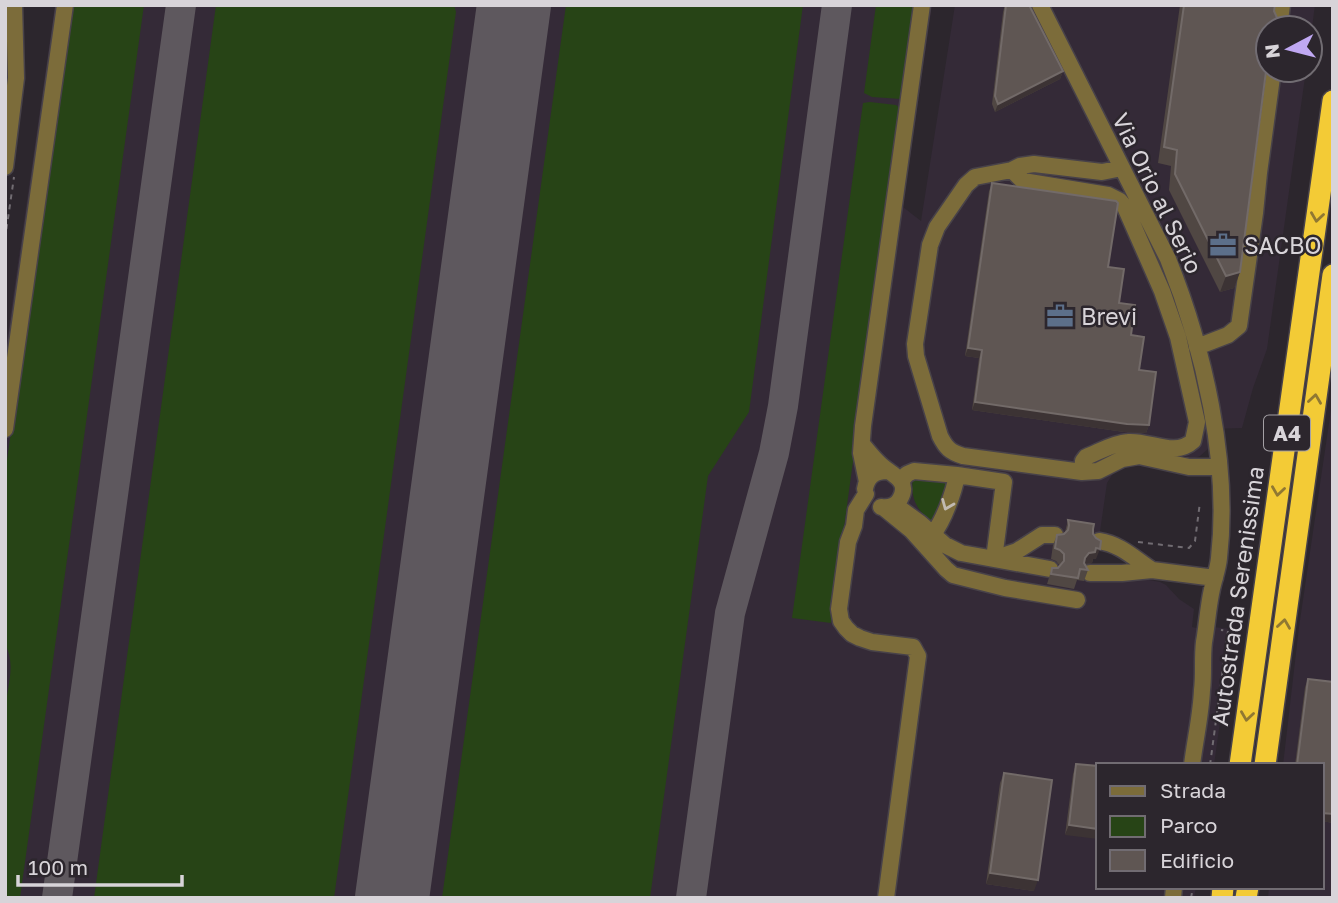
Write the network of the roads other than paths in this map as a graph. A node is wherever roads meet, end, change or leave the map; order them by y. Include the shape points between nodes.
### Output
1 (14, 5) edge
2 (65, 5) edge
3 (922, 5) edge
4 (1040, 5) edge
5 (1271, 84) edge
6 (1333, 101) edge
7 (5, 167) edge
8 (1122, 168) junction
9 (1012, 170) junction
10 (1333, 275) edge
11 (1197, 347) junction
12 (5, 429) edge
13 (862, 444) junction
14 (1219, 467) junction
15 (887, 471) junction
16 (1082, 472) junction
17 (957, 475) junction
18 (866, 488) junction
19 (892, 499) junction
20 (854, 527) junction
21 (1055, 535) edge
22 (939, 540) junction
23 (1099, 541) edge
24 (994, 559) junction
25 (1049, 569) edge
26 (1152, 570) junction
27 (1090, 573) edge
28 (1215, 578) junction
29 (967, 579) junction
30 (1077, 600) dead end
31 (1192, 763) edge
32 (1199, 763) edge
33 (1240, 763) edge
34 (1265, 763) edge
35 (886, 898) edge

1 - 7 street via 16,78
2 - 12 street
3 - 13 street
4 - 8 street, Via Orio al Serio
5 - 11 street via 1238,326
6 -> 33 highway, Autostrada Serenissima / A4
8 - 9 street via 1102,172 1034,164
8 - 11 street, Via Orio al Serio via 1179,285
9 - 16 street via 975,177 937,228 930,245 916,356 940,436 951,452
9 - 16 street via 1023,181 1121,201 1162,291 1181,349 1197,422 1193,441 1165,449 1139,442 1118,443 1086,457
34 -> 10 highway, A4
11 - 14 street, Via Orio al Serio
13 - 15 street
13 - 18 street
14 - 16 street via 1189,467 1139,456
14 - 28 street, Via Orio al Serio
15 - 18 street via 875,473
15 - 19 street via 892,472
17 - 19 street via 914,471 907,474
17 -> 22 street via 937,529
17 - 24 street via 1004,482
18 - 19 street via 868,500
18 - 20 street
19 - 20 street
19 - 22 street
19 - 29 street via 911,530 946,569
20 - 35 street via 839,609 842,621 860,638 914,647 918,656
21 - 24 street via 1042,535
22 - 24 street via 961,553
22 - 29 street
23 - 26 street via 1119,546
24 - 25 street
26 - 27 street
26 - 28 street
28 - 31 street
28 - 32 street via 1211,679
29 - 30 street

